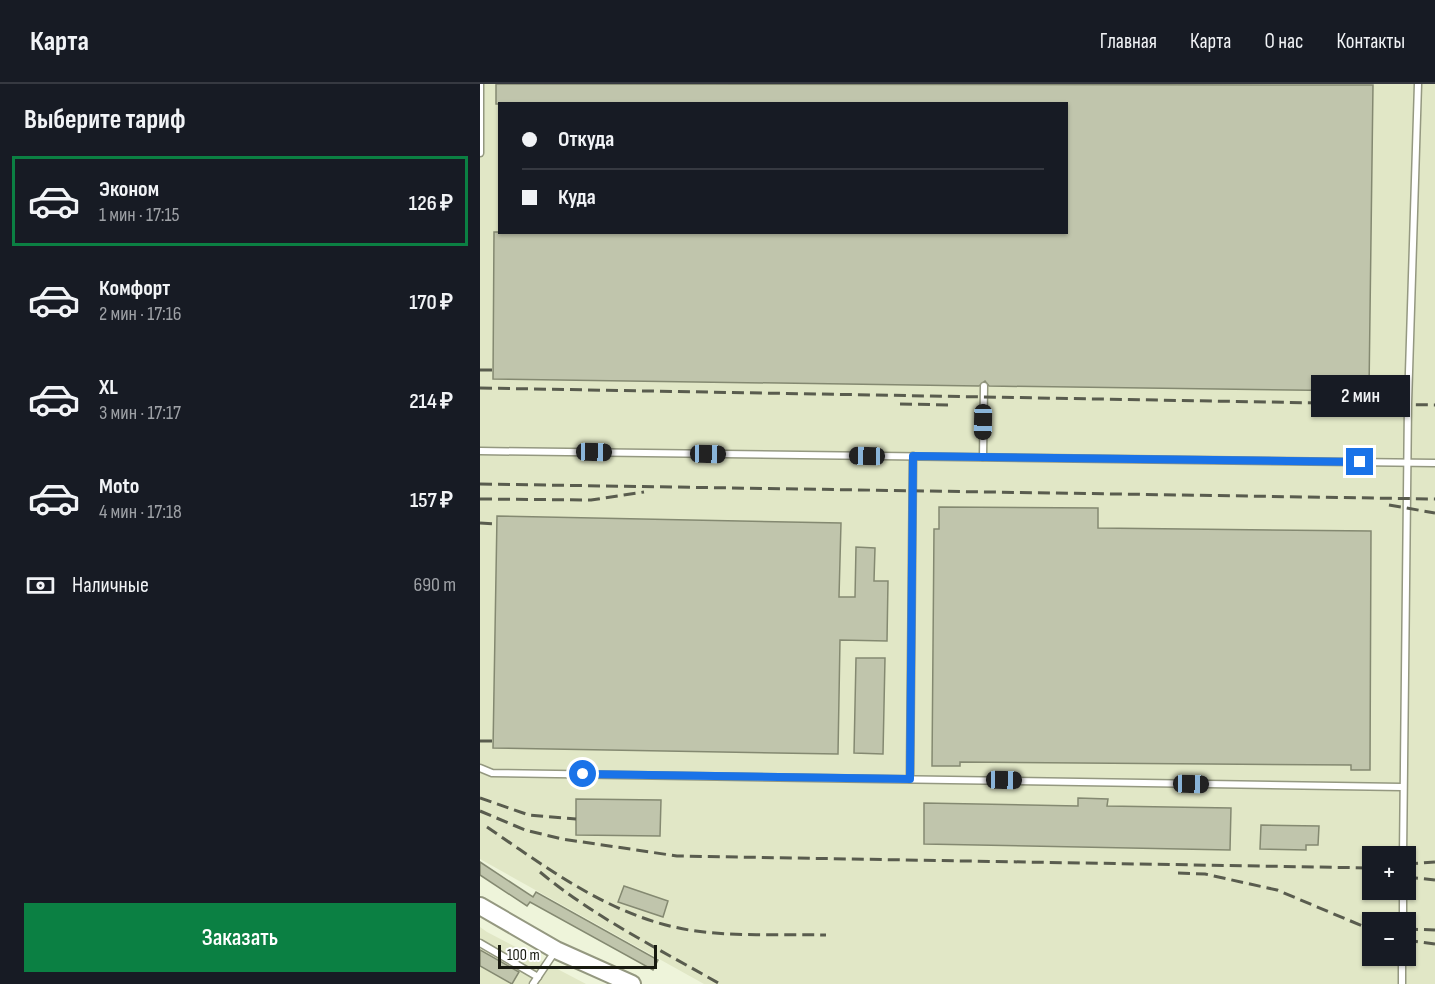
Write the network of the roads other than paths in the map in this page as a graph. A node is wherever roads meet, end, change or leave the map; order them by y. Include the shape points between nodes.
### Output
1 (480, 84) edge
2 (1418, 84) edge
3 (480, 153) edge
4 (984, 386) dead end
5 (480, 451) edge
6 (913, 456) junction
7 (983, 457) junction
8 (1407, 462) junction
9 (1435, 463) edge
10 (480, 768) edge
11 (910, 779) junction
12 (1402, 788) junction
13 (1403, 846) edge
14 (480, 906) edge
15 (480, 943) edge
16 (556, 950) junction
17 (1402, 966) edge
18 (538, 977) junction
19 (533, 984) edge
20 (632, 984) edge
21 (1402, 984) edge

1 - 3 lane
2 - 8 lane
4 - 7 lane
5 - 6 lane
6 - 7 lane
6 - 11 lane
7 - 8 lane
8 - 9 lane
8 - 12 lane
10 - 11 lane via 492,773
11 - 12 lane
12 - 13 lane
14 - 16 main road
15 - 18 lane
16 - 18 lane
16 - 20 main road
17 - 21 lane
18 - 19 lane

